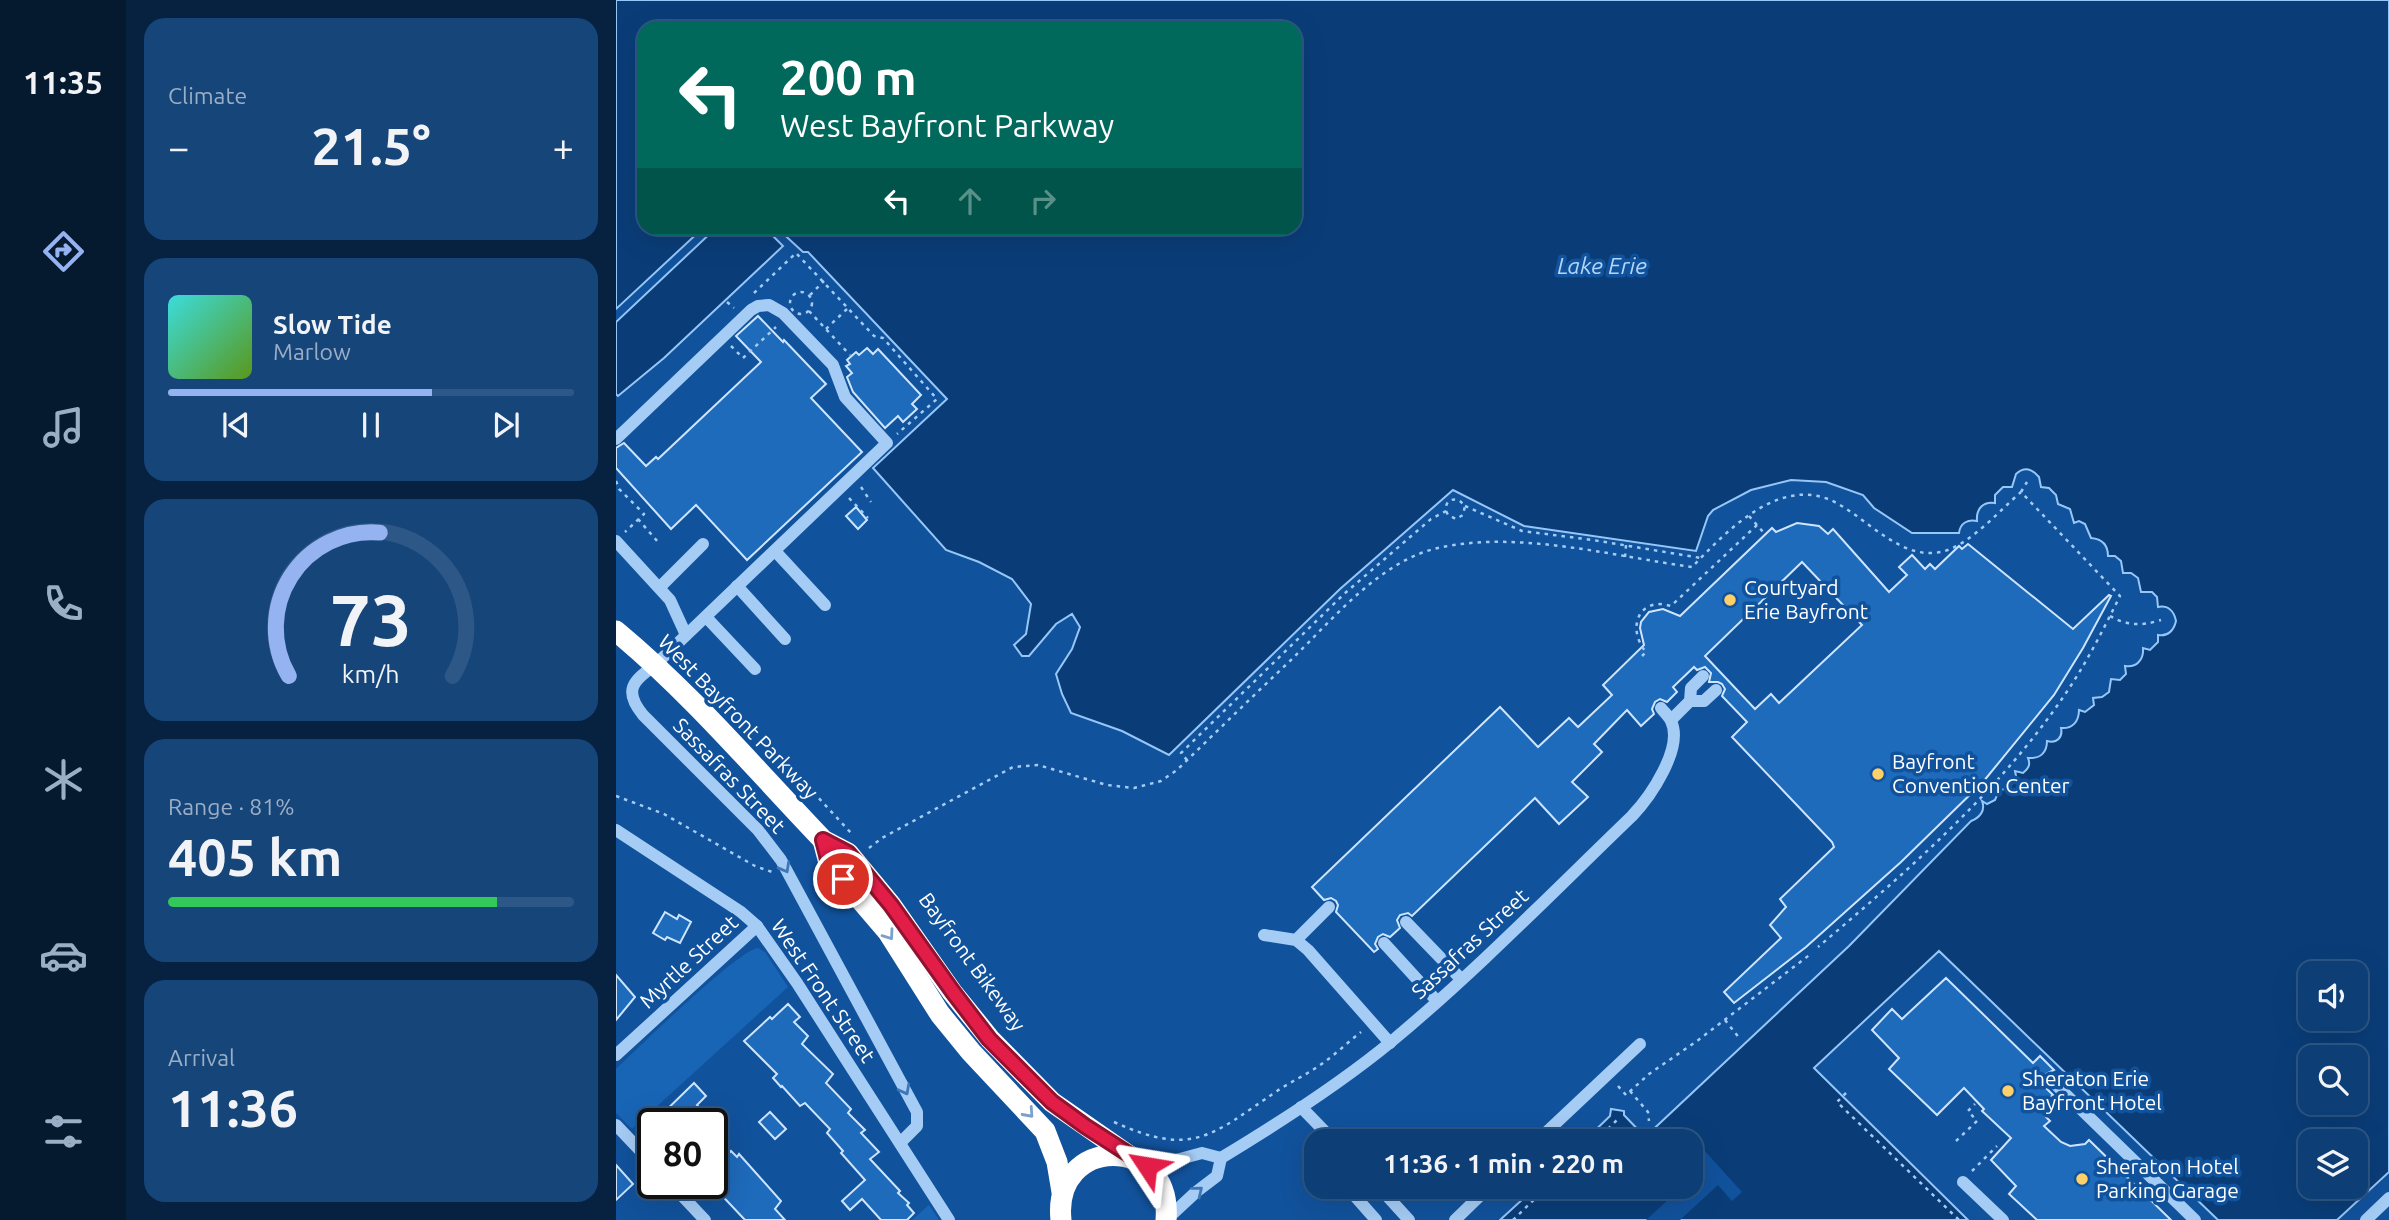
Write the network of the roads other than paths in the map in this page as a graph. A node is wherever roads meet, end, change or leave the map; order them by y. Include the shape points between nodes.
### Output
1 (616, 439) edge
2 (619, 538) edge
3 (703, 544) dead end
4 (775, 551) junction
5 (737, 586) junction
6 (660, 587) junction
7 (825, 605) dead end
8 (706, 617) junction
9 (616, 631) edge
10 (686, 635) junction
11 (785, 639) dead end
12 (663, 657) junction
13 (755, 670) dead end
14 (1703, 676) dead end
15 (1716, 690) dead end
16 (1690, 701) junction
17 (1661, 708) dead end
18 (1671, 720) junction
19 (616, 830) edge
20 (823, 840) junction
21 (1329, 907) dead end
22 (1406, 922) dead end
23 (757, 926) junction
24 (1264, 935) dead end
25 (1296, 940) junction
26 (1384, 943) dead end
27 (1461, 979) junction
28 (1437, 1001) junction
29 (1390, 1043) junction
30 (1640, 1044) dead end
31 (616, 1055) edge
32 (2052, 1081) dead end
33 (1301, 1107) junction
34 (616, 1125) edge
35 (1322, 1129) edge
36 (1550, 1129) edge
37 (900, 1143) junction
38 (637, 1147) edge
39 (1222, 1158) junction
40 (1137, 1161) junction
41 (1963, 1182) dead end
42 (1062, 1192) junction
43 (2389, 1198) edge
44 (685, 1199) edge
45 (1357, 1199) edge
46 (1390, 1199) edge
47 (1477, 1199) edge
48 (705, 1220) edge
49 (949, 1220) edge
50 (1061, 1220) edge
51 (1166, 1220) edge
52 (1376, 1220) edge
53 (1409, 1220) edge
54 (1455, 1220) edge
55 (2003, 1220) edge
56 (2195, 1220) edge
57 (2366, 1220) edge

1 - 4 street, Sassafras Street via 751,310 769,304 779,310 833,365 845,397 887,443
2 - 6 street
3 - 6 street
4 - 5 street, Sassafras Street
4 - 7 street
5 - 8 street, Sassafras Street
5 - 11 street
6 - 10 street
8 - 10 street, Sassafras Street
8 - 13 street
9 - 12 highway, West Bayfront Parkway
10 - 12 street, Sassafras Street
12 - 20 highway, West Bayfront Parkway
12 -> 37 street, Sassafras Street via 634,683 634,701 781,860 917,1112 917,1126
14 - 16 street via 1691,688
15 - 16 street via 1704,701
16 - 18 street
17 - 18 street
18 - 27 street, Sassafras Street via 1673,746 1641,807
19 - 23 street, West Front Street
20 - 40 highway, West Bayfront Parkway via 848,853 989,1039 1052,1102
20 -> 42 highway, West Bayfront Parkway via 829,863 888,932 940,1014 1045,1130
21 - 25 street
22 - 27 street
23 - 31 street, Myrtle Street
23 - 37 street, West Front Street
24 - 25 street
25 - 29 street
26 - 28 street
27 - 28 street, Sassafras Street
28 - 29 street, Sassafras Street
29 - 33 street, Sassafras Street
30 - 36 street
32 - 56 street
33 - 35 street
33 - 39 street, Sassafras Street
34 - 38 street
37 - 49 street, West Front Street
39 - 40 street via 1202,1153 1165,1163
51 -> 39 street, Sassafras Street via 1217,1177
40 - 42 highway via 1119,1155 1090,1160 1077,1168
40 - 51 highway, West Bayfront Parkway via 1157,1177 1164,1190
41 - 55 street
42 - 50 highway, West Bayfront Parkway
43 - 57 street
44 - 48 street
45 - 52 street
46 - 53 street
47 - 54 street

